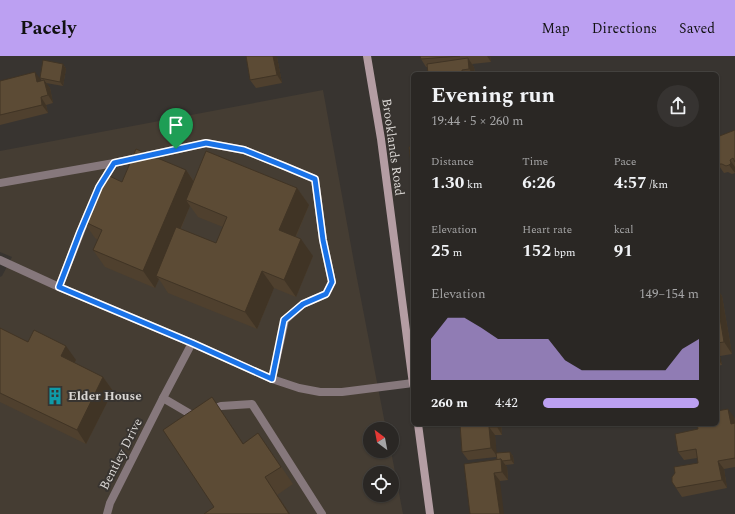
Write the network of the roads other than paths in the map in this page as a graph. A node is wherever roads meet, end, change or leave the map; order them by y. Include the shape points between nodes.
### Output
1 (367, 56) edge
2 (114, 163) junction
3 (0, 182) edge
4 (96, 193) edge
5 (91, 206) edge
6 (0, 260) edge
7 (59, 287) junction
8 (192, 343) junction
9 (411, 368) edge
10 (272, 379) junction
11 (411, 383) edge
12 (162, 398) junction
13 (418, 426) edge
14 (107, 514) edge
15 (322, 514) edge
16 (430, 514) edge

1 - 9 main road, Brooklands Road via 381,139
2 - 3 street
2 - 4 street
2 - 10 street via 206,143 244,150 315,179 323,240 332,282 326,294 303,304 284,320
5 - 7 street
6 - 7 street
7 - 8 street
8 - 10 street
8 - 12 street, Bentley Drive
10 - 11 street via 320,392 342,392
12 - 14 street, Bentley Drive via 110,503
12 - 15 street via 192,415 221,406 252,404
13 - 16 main road

